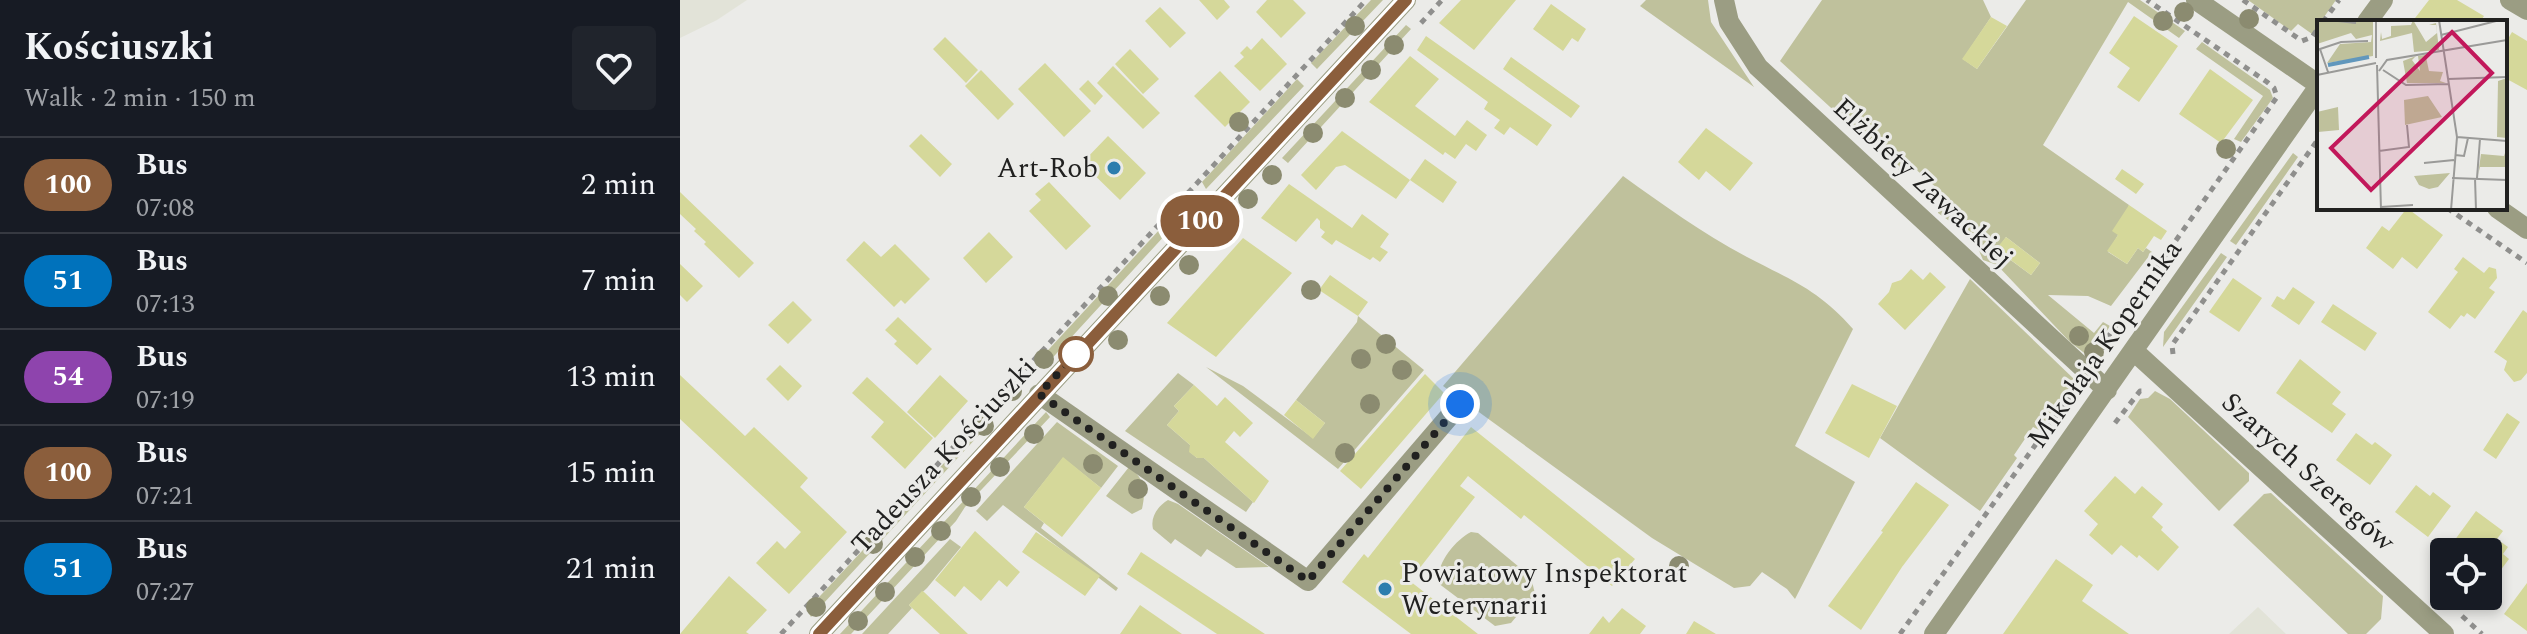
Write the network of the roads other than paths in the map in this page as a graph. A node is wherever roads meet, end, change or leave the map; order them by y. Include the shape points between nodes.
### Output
1 (1406, 0) edge
2 (1724, 0) edge
3 (2196, 0) edge
4 (2383, 0) edge
5 (2510, 0) edge
6 (2527, 10) edge
7 (2368, 20) edge
8 (2317, 85) edge
9 (2317, 89) edge
10 (2500, 210) edge
11 (2527, 229) edge
12 (2135, 352) junction
13 (2107, 390) junction
14 (1039, 394) junction
15 (1460, 404) dead end
16 (819, 634) edge
17 (1934, 634) edge
18 (2444, 634) edge

1 - 14 street, Tadeusza Kościuszki
2 - 13 street, Elżbiety Zawackiej via 1729,22 1758,67
3 - 8 street
4 - 7 street
5 - 6 street
9 - 12 street, Mikołaja Kopernika
10 - 11 street
12 - 13 street, Mikołaja Kopernika
12 - 18 street, Szarych Szeregów
13 - 17 street, Mikołaja Kopernika
14 - 15 street via 1308,581
14 - 16 street, Tadeusza Kościuszki

